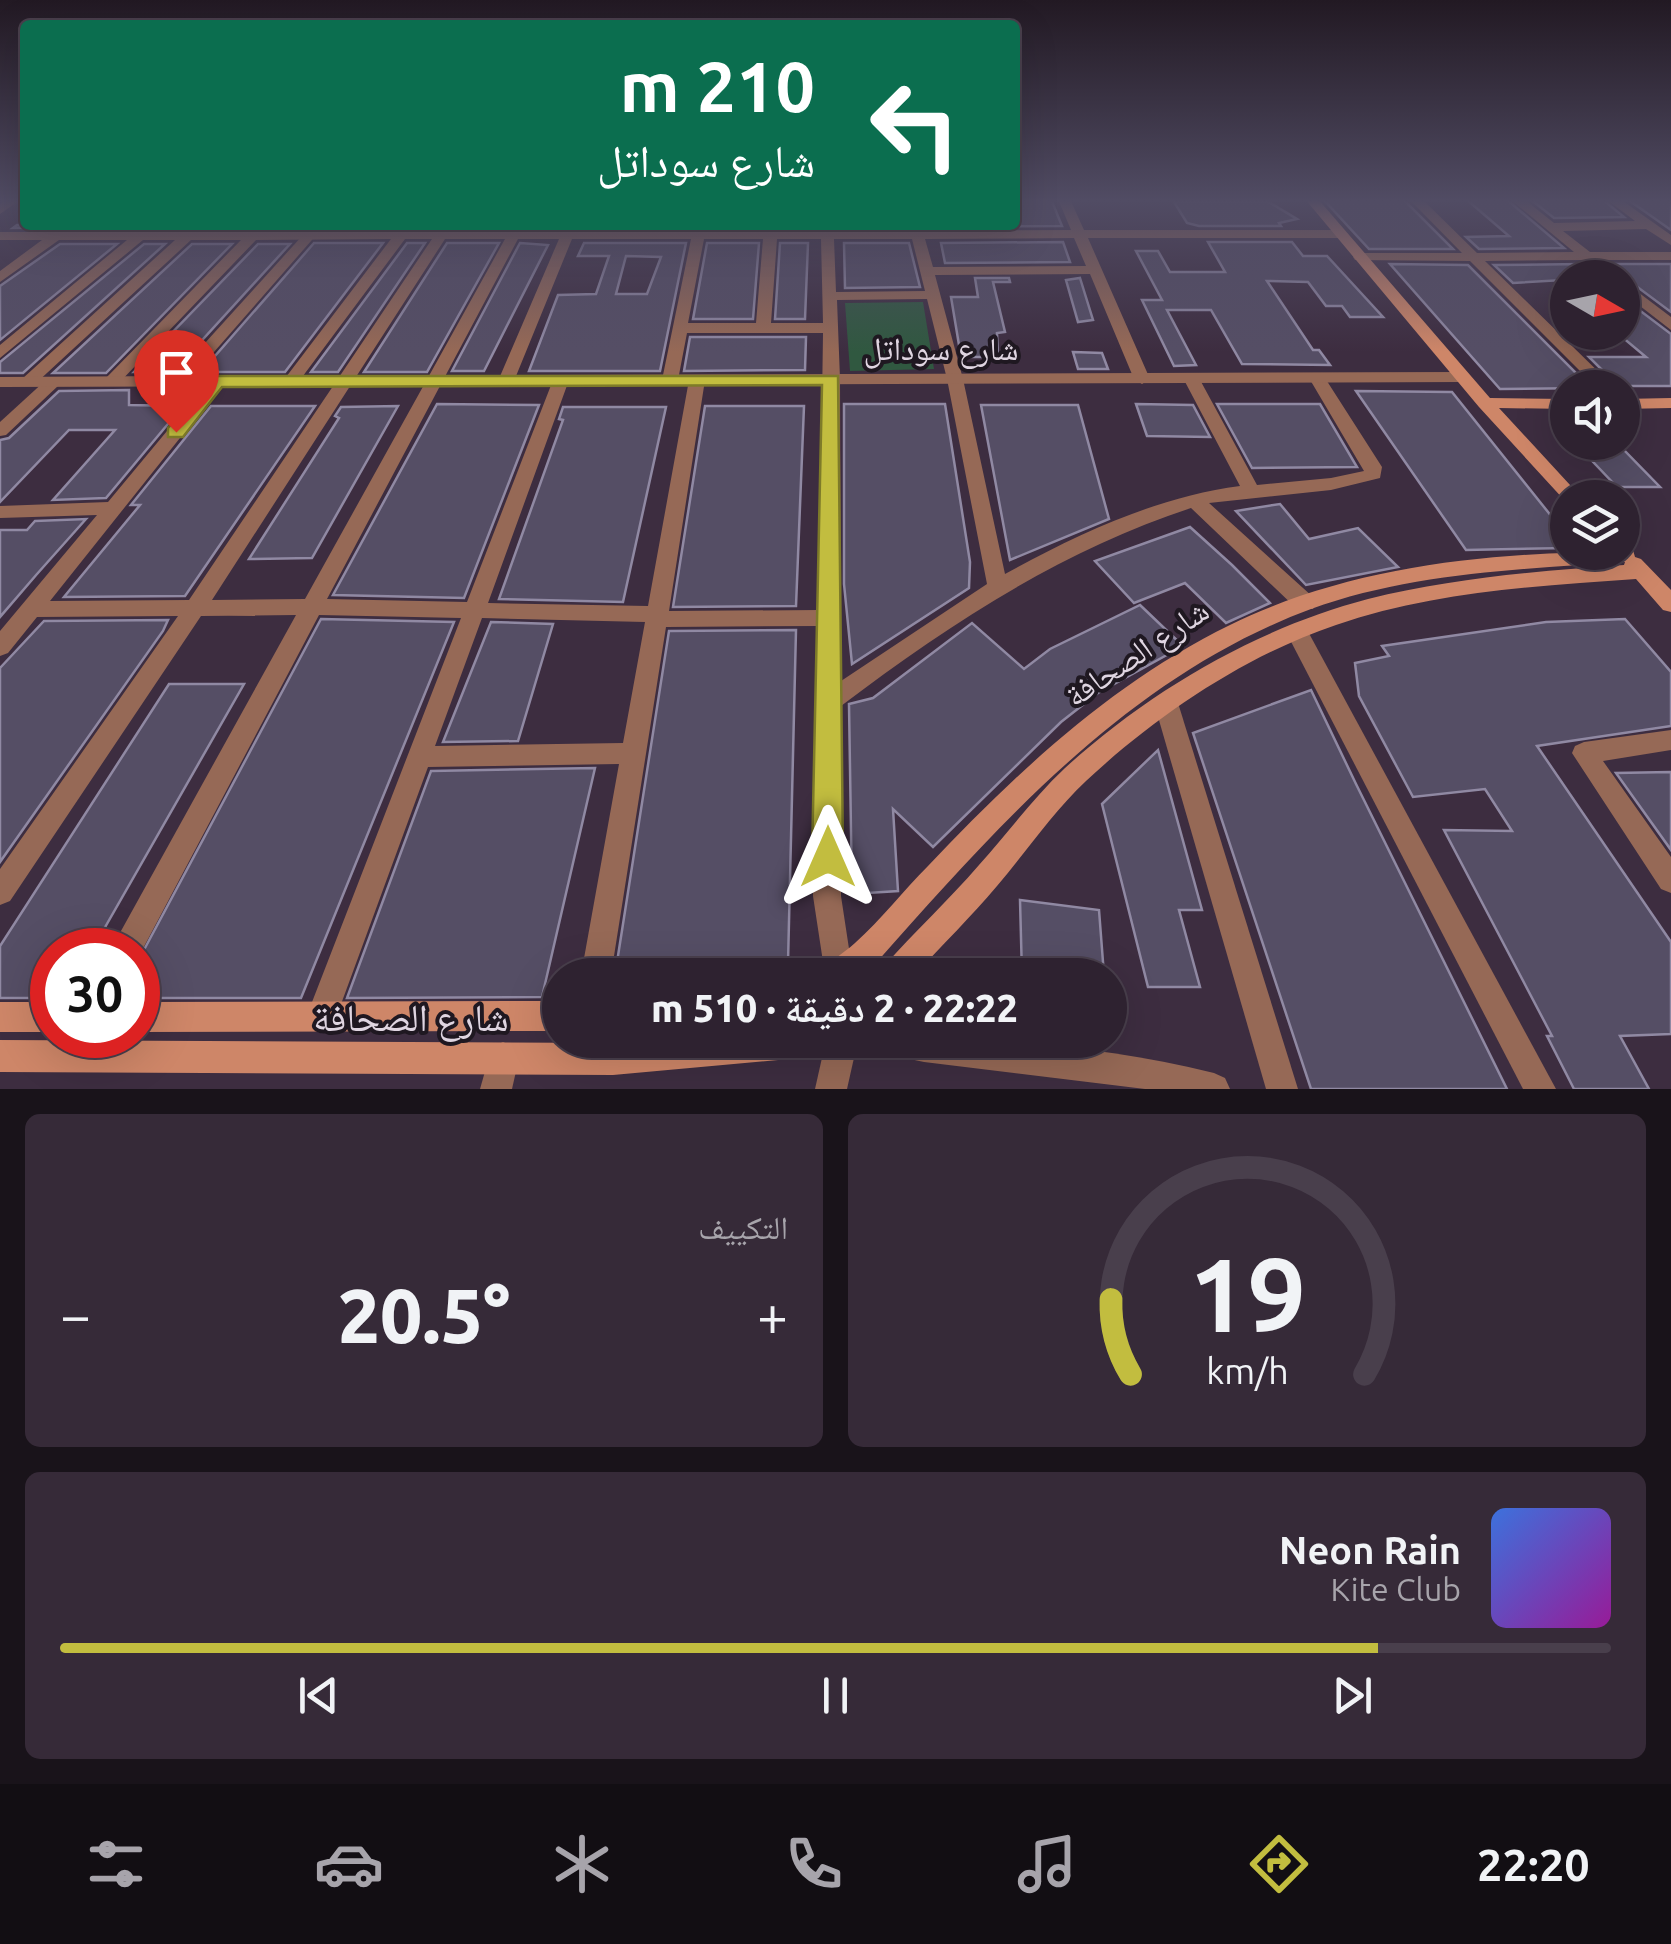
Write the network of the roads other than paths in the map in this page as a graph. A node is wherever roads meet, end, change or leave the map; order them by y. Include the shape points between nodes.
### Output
1 (38, 250) edge
2 (123, 250) edge
3 (172, 250) edge
4 (240, 250) edge
5 (297, 250) edge
6 (387, 250) edge
7 (432, 250) edge
8 (497, 250) edge
9 (561, 250) edge
10 (695, 250) edge
11 (769, 250) edge
12 (827, 250) edge
13 (921, 250) edge
14 (1087, 250) edge
15 (1354, 250) edge
16 (1468, 250) edge
17 (1580, 250) edge
18 (1474, 256) junction
19 (1588, 256) junction
20 (1671, 256) edge
21 (1360, 257) junction
22 (1593, 260) edge
23 (1097, 270) junction
24 (926, 271) junction
25 (0, 278) edge
26 (932, 295) junction
27 (828, 296) junction
28 (1640, 299) edge
29 (1671, 324) edge
30 (681, 328) junction
31 (764, 328) junction
32 (828, 328) junction
33 (0, 353) edge
34 (1589, 370) edge
35 (1142, 378) junction
36 (1191, 378) junction
37 (1317, 378) junction
38 (1463, 378) junction
39 (955, 379) junction
40 (506, 380) junction
41 (560, 380) junction
42 (670, 380) junction
43 (698, 380) junction
44 (832, 380) junction
45 (292, 381) junction
46 (345, 381) junction
47 (434, 381) junction
48 (0, 382) edge
49 (28, 382) junction
50 (52, 382) junction
51 (112, 382) junction
52 (179, 382) junction
53 (217, 382) junction
54 (1485, 403) junction
55 (1671, 403) edge
56 (1550, 404) edge
57 (1640, 404) edge
58 (0, 431) edge
59 (1556, 480) edge
60 (1251, 490) junction
61 (1195, 500) junction
62 (114, 508) junction
63 (0, 512) edge
64 (1550, 564) edge
65 (1564, 570) edge
66 (1640, 570) edge
67 (998, 589) junction
68 (1306, 603) junction
69 (1671, 604) edge
70 (310, 607) junction
71 (196, 608) junction
72 (32, 609) junction
73 (478, 609) junction
74 (657, 616) junction
75 (827, 618) junction
76 (1297, 632) junction
77 (0, 647) edge
78 (829, 702) junction
79 (1166, 703) junction
80 (1671, 740) edge
81 (634, 753) junction
82 (417, 757) junction
83 (1671, 880) edge
84 (0, 892) edge
85 (138, 928) edge
86 (599, 958) edge
87 (837, 958) edge
88 (860, 958) edge
89 (910, 958) edge
90 (322, 1015) junction
91 (160, 1016) edge
92 (542, 1016) edge
93 (0, 1017) edge
94 (30, 1017) edge
95 (0, 1056) edge
96 (663, 1058) edge
97 (838, 1058) edge
98 (1038, 1058) edge
99 (500, 1074) edge
100 (831, 1089) edge
101 (1214, 1089) edge
102 (1282, 1089) edge
103 (1540, 1089) edge

1 - 25 street
2 - 33 street
3 - 49 street
4 - 51 street
5 - 52 street
6 - 45 street
7 - 46 street
8 - 47 street
9 - 40 street
10 - 30 street
11 - 31 street
12 - 27 street
13 - 24 street
14 - 23 street
15 - 21 main road
16 - 18 street
17 - 19 street
18 - 19 street
18 - 21 street
18 - 34 street
19 - 20 street
19 - 22 street
21 - 38 main road
23 - 24 street
23 - 35 street
24 - 26 street
26 - 27 street
26 - 39 street
27 - 32 street
28 - 29 street
30 - 31 street
30 - 42 street
31 - 32 street
32 - 44 street
35 - 36 street, شارع سوداتل
35 - 39 street, شارع سوداتل
36 - 37 street, شارع سوداتل
36 - 60 street
37 - 38 street, شارع سوداتل
37 - 60 street via 1373,474
38 - 54 main road
39 - 44 street, شارع سوداتل
39 - 67 street
40 - 41 street, شارع سوداتل
40 - 47 street, شارع سوداتل
41 - 42 street, شارع سوداتل
41 - 73 street
42 - 43 street, شارع سوداتل
43 - 44 street, شارع سوداتل
43 - 74 street
44 - 75 street
45 - 46 street, شارع سوداتل
45 - 53 street, شارع سوداتل
46 - 47 street, شارع سوداتل
46 - 71 street
47 - 70 street
48 - 49 street, شارع سوداتل
49 - 50 street, شارع سوداتل
50 - 51 street, شارع سوداتل
50 - 58 street
51 - 52 street, شارع سوداتل
52 - 53 street, شارع سوداتل
53 - 62 street
54 - 56 main road
54 - 59 main road
55 - 57 main road
60 - 61 street
61 - 67 street via 1108,531
61 - 68 street
62 - 63 street
62 - 72 street
64 - 68 main road, شارع الصحافة via 1441,571
65 - 76 main road, شارع الصحافة via 1381,603
66 - 69 main road
67 - 78 street
68 - 88 main road, شارع الصحافة via 1195,653 1110,710 1037,773
70 - 71 street
70 - 73 street
70 - 85 street
71 - 72 street
71 - 84 street
72 - 77 street
73 - 74 street
73 - 82 street
74 - 75 street
74 - 81 street
75 - 78 street
76 - 79 main road, شارع الصحافة
76 - 103 street
78 - 87 street via 828,896
79 - 89 main road, شارع الصحافة via 1052,797
79 - 102 street
80 - 83 street via 1584,753
81 - 82 street
81 - 86 street
82 - 90 street
90 - 91 main road, شارع الصحافة
90 - 92 main road, شارع الصحافة
93 - 94 main road
95 - 99 main road, شارع الصحافة
96 - 99 main road, شارع الصحافة
97 - 100 street
98 - 101 street

